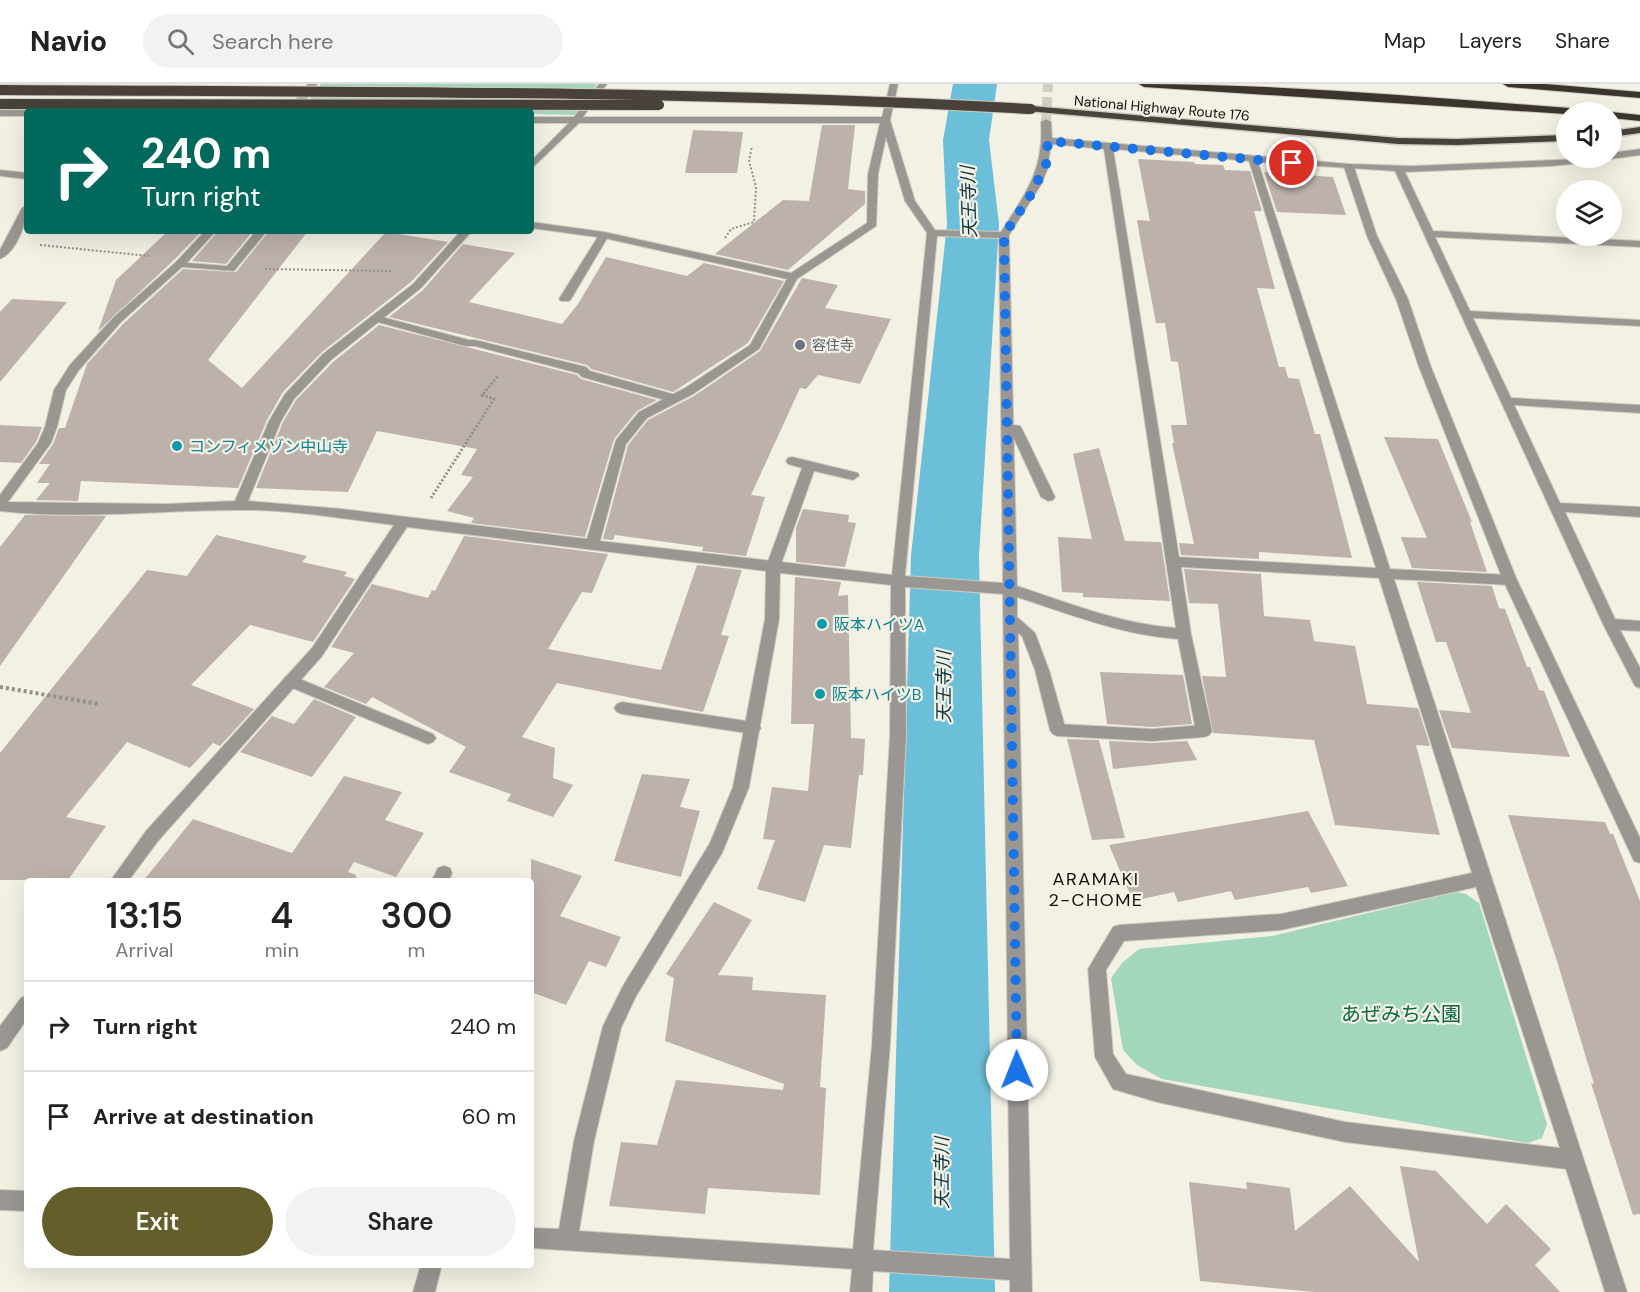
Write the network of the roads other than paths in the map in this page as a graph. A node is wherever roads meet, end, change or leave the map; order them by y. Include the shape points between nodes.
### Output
1 (313, 84) edge
2 (603, 84) edge
3 (894, 84) edge
4 (1144, 84) edge
5 (1508, 84) edge
6 (0, 90) edge
7 (1640, 95) edge
8 (870, 100) junction
9 (0, 104) edge
10 (295, 108) edge
11 (1556, 110) edge
12 (0, 113) edge
13 (24, 113) edge
14 (1622, 116) edge
15 (1640, 118) edge
16 (534, 120) edge
17 (886, 120) junction
18 (576, 121) junction
19 (1046, 122) tunnel mouth
20 (1640, 130) edge
21 (1622, 132) edge
22 (1556, 138) edge
23 (1048, 141) junction
24 (1108, 147) junction
25 (1640, 152) edge
26 (1622, 154) edge
27 (1253, 160) junction
28 (1556, 162) edge
29 (534, 163) edge
30 (1349, 167) junction
31 (1398, 168) junction
32 (0, 173) edge
33 (24, 176) edge
34 (24, 214) edge
35 (534, 225) edge
36 (939, 233) junction
37 (208, 234) edge
38 (260, 234) edge
39 (464, 234) edge
40 (1428, 234) junction
41 (604, 235) junction
42 (1004, 235) junction
43 (1640, 244) edge
44 (0, 256) edge
45 (183, 262) junction
46 (793, 278) junction
47 (566, 299) dead end
48 (1466, 314) junction
49 (378, 319) junction
50 (1640, 323) edge
51 (672, 398) junction
52 (1505, 400) junction
53 (1640, 409) edge
54 (1006, 428) junction
55 (792, 461) dead end
56 (809, 466) junction
57 (853, 476) dead end
58 (1048, 497) dead end
59 (0, 505) edge
60 (240, 505) junction
61 (1555, 507) junction
62 (1640, 512) edge
63 (409, 523) junction
64 (592, 545) junction
65 (1173, 562) junction
66 (773, 567) junction
67 (1384, 574) junction
68 (1510, 580) junction
69 (898, 581) junction
70 (1009, 589) junction
71 (1010, 619) junction
72 (1610, 624) junction
73 (1640, 626) edge
74 (1184, 634) junction
75 (291, 681) junction
76 (1640, 682) edge
77 (622, 708) dead end
78 (753, 728) junction
79 (428, 738) dead end
80 (1640, 856) edge
81 (120, 878) edge
82 (1482, 878) junction
83 (24, 1008) edge
84 (0, 1042) edge
85 (1574, 1160) junction
86 (0, 1200) edge
87 (24, 1201) edge
88 (534, 1238) edge
89 (567, 1240) junction
90 (871, 1260) junction
91 (431, 1268) edge
92 (1013, 1269) junction
93 (424, 1292) edge
94 (861, 1292) edge
95 (1022, 1292) edge
96 (1616, 1292) edge

1 - 10 street
2 - 18 street
3 - 17 street
4 - 11 highway
5 - 7 highway
6 - 8 highway, National Highway Route 176, bridge via 357,91
8 - 9 highway, bridge via 644,106
8 - 22 highway, National Highway Route 176, bridge via 1031,109 1398,141
12 - 13 street
14 - 15 highway
16 - 18 street
17 - 18 street
17 - 36 street via 910,201
17 - 46 street via 873,174 872,224
18 - 29 street
19 - 23 street
20 - 21 highway
23 - 24 street
23 - 42 street via 1046,165
24 - 27 street
24 - 65 street
25 - 26 street
27 - 30 street
27 - 67 street
28 - 31 street
30 - 31 street
30 - 68 street via 1372,236 1402,299
31 - 40 street
32 - 33 street
34 - 44 street
35 - 41 street
36 - 42 street
36 - 69 street
37 - 45 street
38 - 45 street via 231,269
39 - 49 street via 417,286
40 - 43 street
40 - 48 street
41 - 46 street
41 - 47 street
42 - 54 street
45 - 59 street via 79,360 61,387 50,431 40,450
46 - 51 street via 755,347
48 - 50 street
48 - 52 street
49 - 51 street via 517,353
49 - 60 street via 327,357 289,396
51 - 64 street via 643,415 620,443
52 - 53 street
52 - 61 street
54 - 58 street via 1016,429
54 - 70 street
55 - 56 street
56 - 57 street
56 - 66 street
59 - 60 street via 25,509 166,509
60 - 63 street
61 - 62 street
61 - 72 street
63 - 64 street
63 - 75 street via 317,652
64 - 66 street
65 - 67 street
65 - 74 street
66 - 69 street
66 - 78 street via 772,619
67 - 68 street
67 - 82 street
68 - 80 street
69 - 70 street
69 - 90 street via 897,748 881,1045 865,1213
70 - 71 street
70 - 74 street via 1094,617 1155,632
71 - 74 street via 1028,633 1058,730 1152,735 1204,731
71 - 92 street
72 - 73 street
72 - 76 street
75 - 79 street
75 - 81 street via 152,836
77 - 78 street
78 - 89 street via 732,813 716,848 612,1026 584,1142
82 - 85 street
82 - 85 street via 1281,922 1119,933 1096,969 1104,1057 1120,1082 1157,1092 1345,1132
83 - 84 street
85 - 96 street
86 - 87 street
88 - 89 street
89 - 90 street
90 - 92 street
90 - 94 street
91 - 93 street
92 - 95 street

